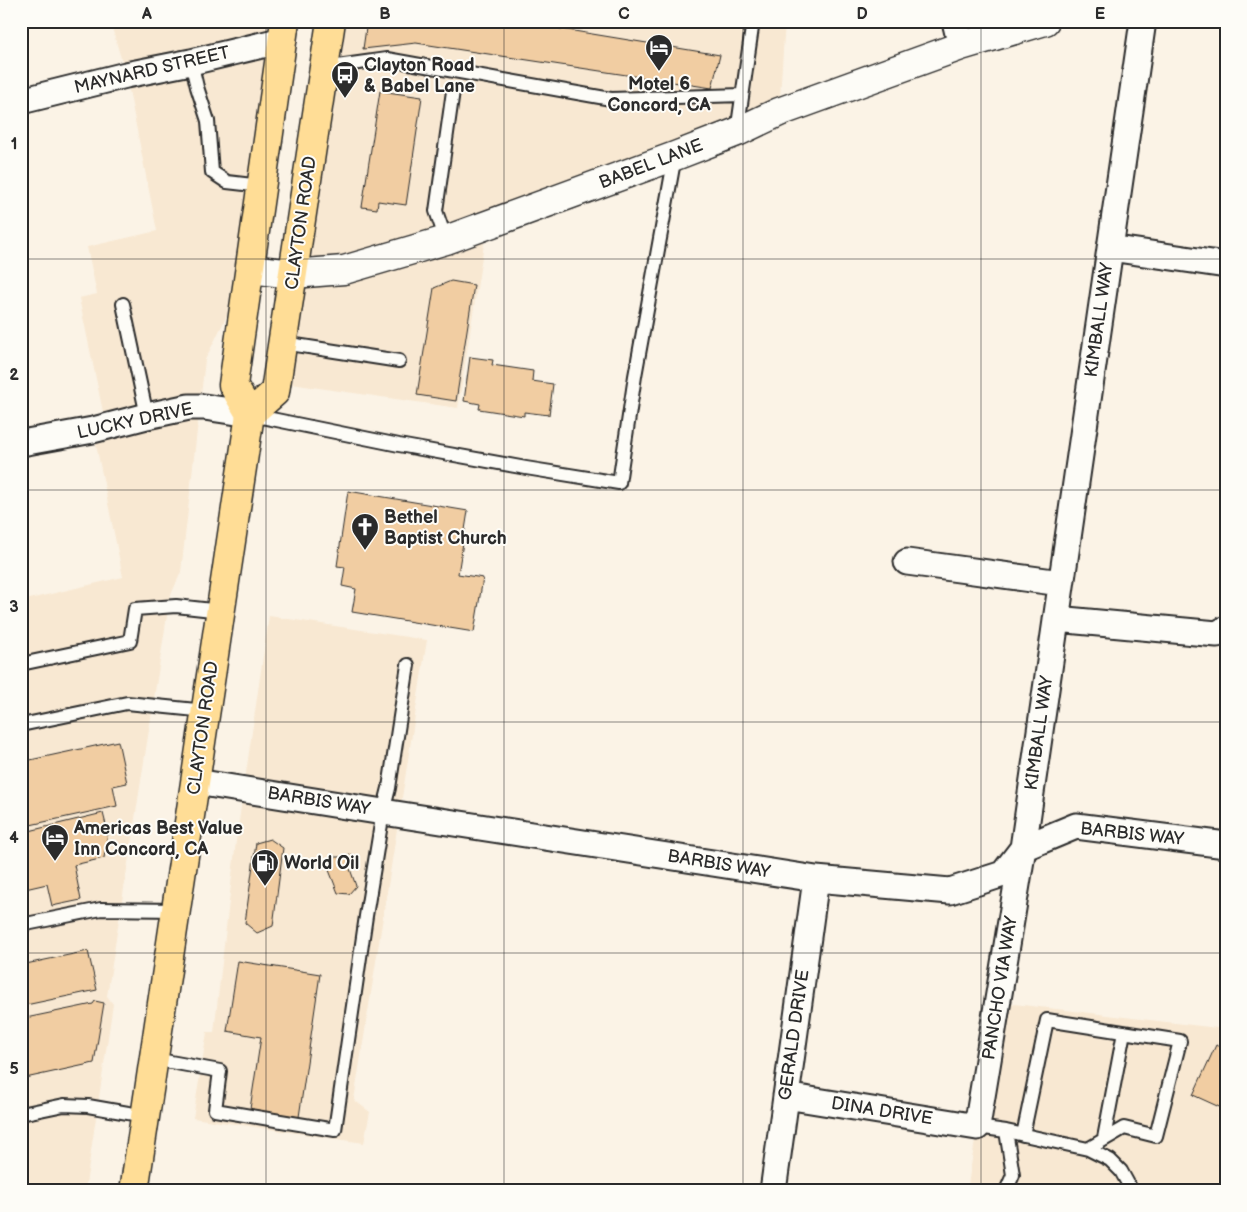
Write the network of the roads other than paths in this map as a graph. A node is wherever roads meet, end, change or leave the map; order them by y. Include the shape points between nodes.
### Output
1 (331, 21) edge
2 (753, 21) edge
3 (1045, 21) edge
4 (1143, 21) edge
5 (284, 31) edge
6 (958, 34) edge
7 (191, 62) junction
8 (324, 68) junction
9 (453, 91) dead end
10 (742, 95) junction
11 (21, 101) edge
12 (737, 132) junction
13 (675, 156) junction
14 (262, 186) junction
15 (446, 240) junction
16 (1110, 248) junction
17 (1226, 265) edge
18 (250, 268) junction
19 (293, 274) junction
20 (123, 304) dead end
21 (283, 343) junction
22 (399, 360) dead end
23 (250, 414) junction
24 (147, 416) junction
25 (21, 442) edge
26 (907, 562) dead end
27 (1061, 583) junction
28 (221, 611) junction
29 (1056, 619) junction
30 (1226, 630) edge
31 (21, 664) edge
32 (408, 665) dead end
33 (206, 711) junction
34 (21, 725) edge
35 (196, 782) junction
36 (383, 812) junction
37 (1226, 845) edge
38 (1023, 848) junction
39 (816, 878) junction
40 (176, 910) junction
41 (21, 925) edge
42 (1124, 1032) junction
43 (154, 1059) junction
44 (786, 1096) junction
45 (21, 1114) edge
46 (145, 1116) junction
47 (977, 1127) junction
48 (1006, 1131) junction
49 (1023, 1135) junction
50 (1104, 1138) junction
51 (1088, 1149) junction
52 (134, 1191) edge
53 (772, 1191) edge
54 (1006, 1191) edge
55 (1132, 1191) edge

1 - 8 main road, CLAYTON ROAD
2 - 10 lane
3 - 6 street, BABEL LANE
4 - 16 street, KIMBALL WAY
5 - 7 street, MAYNARD STREET
5 - 14 main road
6 - 12 street, BABEL LANE
7 - 11 street, MAYNARD STREET
7 - 14 lane via 208,121 212,172 227,182
8 - 10 lane via 387,59 610,99
8 - 19 main road, CLAYTON ROAD
9 - 15 lane via 436,212
10 - 12 lane
12 - 13 street, BABEL LANE
13 - 15 street, BABEL LANE
13 - 23 lane via 619,483 399,445
14 - 18 main road
15 - 19 street, BABEL LANE via 344,270
16 - 17 street
16 - 27 street, KIMBALL WAY
18 - 19 street, BABEL LANE
18 - 23 main road via 233,385
19 - 21 main road, CLAYTON ROAD
20 - 24 lane
21 - 22 lane
21 - 23 main road, CLAYTON ROAD via 275,392
23 - 24 street, LUCKY DRIVE via 189,406
23 - 28 main road, CLAYTON ROAD
24 - 25 street, LUCKY DRIVE via 93,430
26 - 27 street
27 - 29 street, KIMBALL WAY
28 - 31 lane via 176,606 135,609 130,641
28 - 33 main road, CLAYTON ROAD
29 - 30 street via 1217,634
29 - 38 street, KIMBALL WAY
32 - 36 lane via 390,788
33 - 34 lane via 127,703
33 - 35 main road, CLAYTON ROAD
35 - 36 street, BARBIS WAY
35 - 40 main road, CLAYTON ROAD
36 - 39 street, BARBIS WAY
36 - 43 lane via 335,1130 215,1110 220,1071
37 - 38 street, BARBIS WAY via 1076,826
38 - 39 street, BARBIS WAY via 1003,874 950,891
38 - 47 street, PANCHO VIA WAY
39 - 44 street, GERALD DRIVE
40 - 41 lane via 101,908
40 - 43 main road, CLAYTON ROAD
42 - 49 lane via 1047,1020
42 - 50 lane
42 - 50 lane via 1180,1041 1156,1136 1124,1128
43 - 46 main road, CLAYTON ROAD
44 - 47 street, DINA DRIVE
44 - 53 street, GERALD DRIVE
45 - 46 lane via 64,1105
46 - 52 main road, CLAYTON ROAD
47 - 48 lane
48 - 49 lane
48 - 54 lane via 1012,1175
49 - 51 lane
50 - 51 lane
51 - 55 lane via 1110,1160

